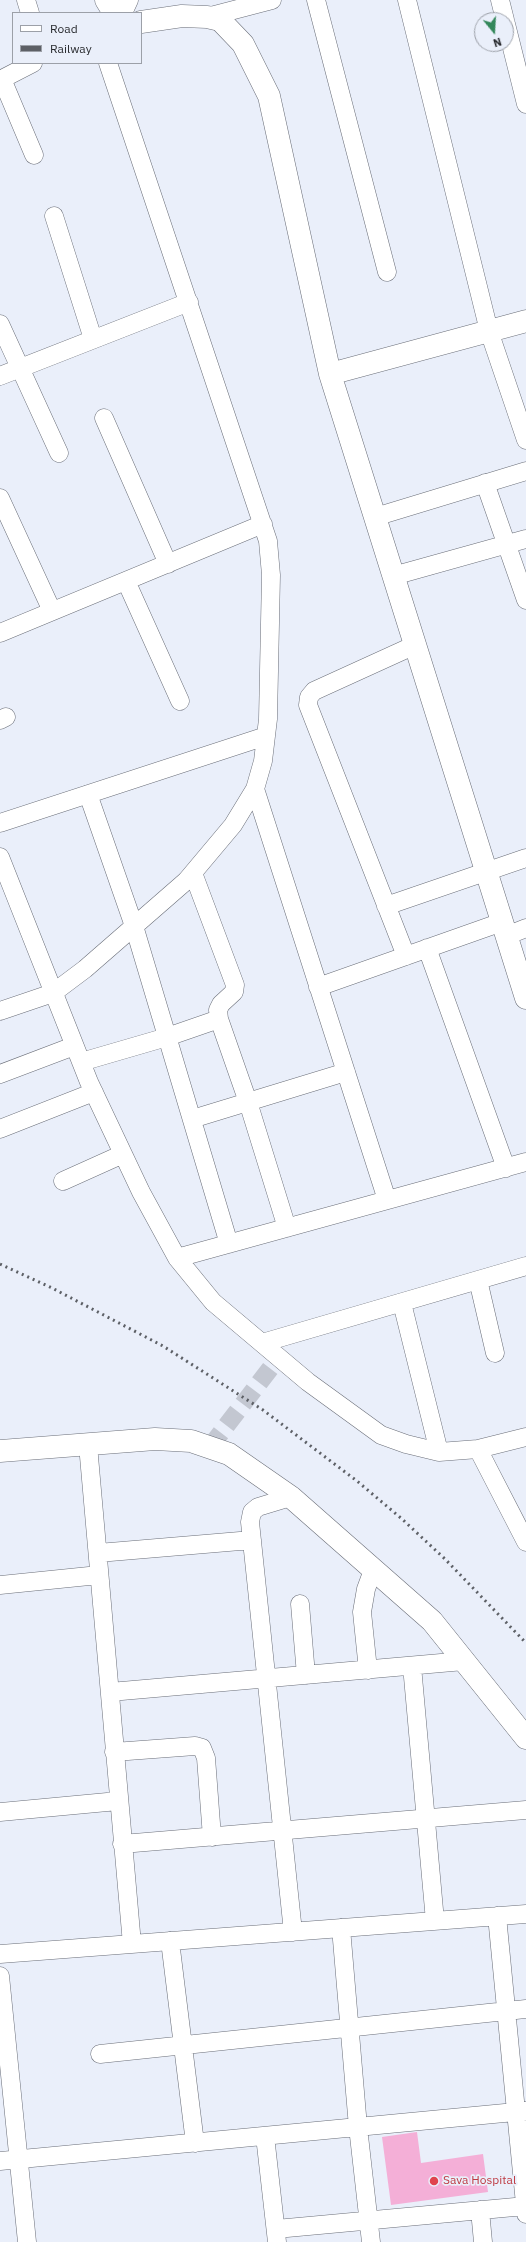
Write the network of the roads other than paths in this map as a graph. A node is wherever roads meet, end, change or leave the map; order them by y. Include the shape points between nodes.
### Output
1 (26, 0) edge
2 (106, 0) edge
3 (129, 0) edge
4 (272, 0) edge
5 (316, 0) edge
6 (407, 0) edge
7 (500, 0) edge
8 (230, 5) edge
9 (30, 12) edge
10 (113, 12) edge
11 (123, 12) edge
12 (503, 12) edge
13 (207, 17) junction
14 (142, 22) edge
15 (518, 40) edge
16 (31, 64) edge
17 (108, 64) edge
18 (1, 79) edge
19 (526, 104) edge
20 (34, 155) dead end
21 (54, 216) dead end
22 (387, 272) dead end
23 (189, 302) junction
24 (526, 321) edge
25 (0, 324) edge
26 (489, 331) junction
27 (93, 339) junction
28 (19, 368) junction
29 (330, 374) junction
30 (0, 376) edge
31 (104, 418) dead end
32 (526, 440) edge
33 (59, 453) dead end
34 (526, 471) edge
35 (485, 483) junction
36 (0, 498) edge
37 (375, 517) junction
38 (264, 524) junction
39 (526, 539) edge
40 (507, 544) junction
41 (168, 564) junction
42 (393, 576) junction
43 (126, 581) junction
44 (526, 600) edge
45 (52, 612) junction
46 (0, 633) edge
47 (415, 645) junction
48 (180, 701) dead end
49 (266, 736) junction
50 (255, 789) junction
51 (88, 794) junction
52 (0, 823) edge
53 (0, 857) edge
54 (526, 858) edge
55 (486, 871) junction
56 (193, 873) junction
57 (386, 906) junction
58 (134, 926) junction
59 (511, 929) edge
60 (427, 948) junction
61 (406, 956) junction
62 (318, 987) junction
63 (53, 993) junction
64 (526, 998) edge
65 (0, 1011) edge
66 (219, 1019) junction
67 (167, 1037) junction
68 (78, 1054) junction
69 (346, 1072) junction
70 (0, 1074) edge
71 (94, 1092) junction
72 (248, 1102) junction
73 (192, 1119) junction
74 (0, 1129) edge
75 (123, 1154) junction
76 (526, 1162) edge
77 (506, 1168) junction
78 (63, 1181) dead end
79 (387, 1200) junction
80 (287, 1228) junction
81 (229, 1244) junction
82 (177, 1258) junction
83 (526, 1266) edge
84 (478, 1280) junction
85 (402, 1303) junction
86 (262, 1343) junction
87 (495, 1353) dead end
88 (526, 1437) edge
89 (88, 1445) junction
90 (478, 1449) junction
91 (0, 1452) edge
92 (439, 1452) junction
93 (291, 1497) junction
94 (252, 1540) junction
95 (526, 1542) edge
96 (98, 1553) junction
97 (373, 1570) junction
98 (99, 1575) junction
99 (0, 1585) edge
100 (300, 1604) dead end
101 (464, 1661) junction
102 (412, 1666) junction
103 (368, 1670) junction
104 (306, 1675) junction
105 (266, 1679) junction
106 (110, 1692) junction
107 (526, 1738) edge
108 (114, 1752) junction
109 (118, 1801) junction
110 (526, 1810) edge
111 (0, 1812) edge
112 (425, 1819) junction
113 (282, 1831) junction
114 (212, 1837) junction
115 (122, 1844) junction
116 (526, 1914) edge
117 (497, 1916) junction
118 (435, 1921) junction
119 (341, 1928) junction
120 (293, 1932) junction
121 (170, 1941) junction
122 (132, 1944) junction
123 (0, 1954) edge
124 (0, 1976) edge
125 (526, 2009) edge
126 (506, 2011) junction
127 (350, 2028) junction
128 (183, 2045) junction
129 (4, 2046) edge
130 (100, 2054) dead end
131 (521, 2112) edge
132 (358, 2127) junction
133 (265, 2136) junction
134 (195, 2143) junction
135 (20, 2159) junction
136 (0, 2161) edge
137 (526, 2209) edge
138 (480, 2210) junction
139 (368, 2221) junction
140 (276, 2236) edge
141 (27, 2242) edge
142 (371, 2242) edge
143 (483, 2242) edge

1 - 9 street
2 - 10 street
3 - 11 street
4 - 8 street
5 - 22 street
6 - 26 street
7 - 12 street
8 - 13 street
13 - 14 street via 182,16
13 - 29 street via 220,20 243,44 269,96
15 - 19 street
16 - 18 street
17 - 23 street
18 - 20 street
21 - 27 street
23 - 27 street
23 - 38 street
24 - 26 street
25 - 28 street
26 - 29 street
26 - 32 street
27 - 28 street
28 - 30 street
28 - 33 street
29 - 37 street
31 - 41 street
34 - 35 street
35 - 37 street
35 - 40 street
36 - 45 street
37 - 42 street
38 - 41 street
38 - 49 street via 271,575
39 - 40 street
40 - 42 street
40 - 44 street
41 - 43 street
42 - 47 street
43 - 45 street
43 - 48 street
45 - 46 street
47 - 55 street
47 - 57 street via 314,691 309,697 308,706
49 - 50 street via 263,761
49 - 51 street
50 - 56 street via 234,825
50 - 62 street
51 - 52 street
51 - 58 street
53 - 63 street
54 - 55 street
55 - 57 street
55 - 59 street
56 - 58 street
56 - 66 street via 235,985 234,992 218,1010
57 - 61 street
58 - 63 street via 85,970
58 - 67 street
59 - 60 street
59 - 64 street
60 - 61 street
60 - 77 street
61 - 62 street
62 - 69 street
63 - 65 street
63 - 68 street
66 - 67 street
66 - 72 street
67 - 68 street
67 - 73 street
68 - 70 street
68 - 71 street
69 - 72 street
69 - 79 street
71 - 74 street
71 - 75 street
72 - 73 street
72 - 80 street
73 - 81 street
75 - 78 street
75 - 82 street
76 - 77 street
77 - 79 street
79 - 80 street
80 - 81 street
81 - 82 street
82 - 86 street via 213,1302
83 - 84 street
84 - 85 street
84 - 87 street
85 - 86 street
85 - 92 street
86 - 92 street via 308,1382 381,1435
88 - 90 street
89 - 91 street
89 - 93 street via 155,1439 191,1441 229,1454
89 - 96 street
90 - 92 street
90 - 95 street
93 - 94 street via 258,1507 252,1512
93 - 97 street
94 - 96 street
94 - 105 street
96 - 98 street
97 - 101 street via 432,1621
97 - 103 street via 362,1612
98 - 99 street
98 - 106 street
100 - 104 street
101 - 102 street
101 - 107 street
102 - 103 street
102 - 112 street
103 - 104 street
104 - 105 street
105 - 106 street
105 - 113 street
106 - 108 street
108 - 109 street
108 - 114 street via 195,1746 202,1748 206,1758
109 - 111 street
109 - 115 street
110 - 112 street
112 - 113 street
112 - 118 street
113 - 114 street
113 - 120 street
114 - 115 street
115 - 122 street
116 - 117 street
117 - 118 street
117 - 126 street
118 - 119 street
119 - 120 street
119 - 127 street
120 - 121 street
121 - 122 street
121 - 128 street
122 - 123 street
124 - 129 street
125 - 126 street
126 - 127 street
126 - 131 street
127 - 128 street
127 - 132 street
128 - 130 street
128 - 134 street
129 - 135 street
131 - 132 street
131 - 137 street
132 - 133 street
132 - 139 street
133 - 134 street
133 - 140 street
134 - 135 street
135 - 136 street
135 - 141 street
137 - 138 street
138 - 139 street
138 - 143 street
139 - 140 street
139 - 142 street

